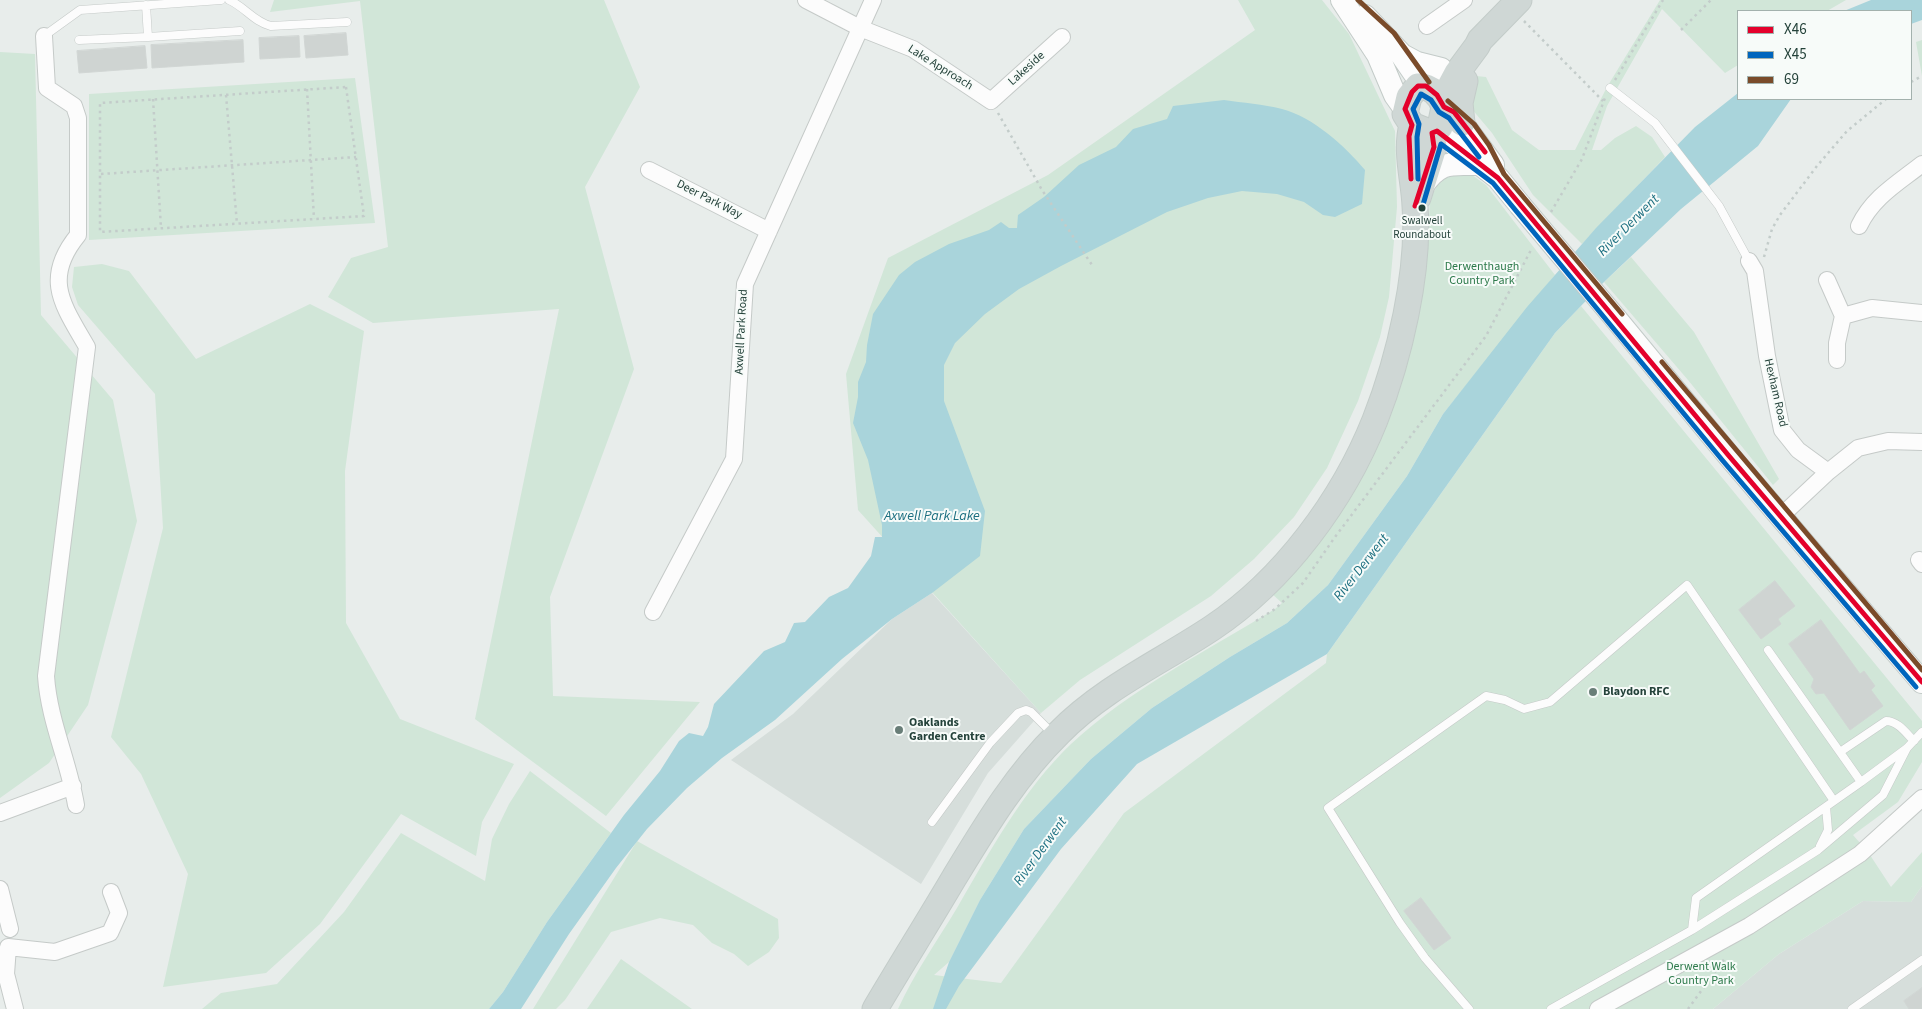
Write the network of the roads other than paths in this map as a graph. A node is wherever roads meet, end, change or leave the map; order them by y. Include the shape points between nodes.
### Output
1 (221, 0) edge
2 (229, 0) edge
3 (806, 0) edge
4 (873, 0) edge
5 (1343, 0) edge
6 (1464, 0) edge
7 (146, 5) junction
8 (1511, 8) edge
9 (347, 22) dead end
10 (1427, 26) dead end
11 (860, 28) junction
12 (240, 31) dead end
13 (44, 36) joint
14 (148, 36) junction
15 (1062, 37) dead end
16 (79, 40) dead end
17 (1610, 88) road end
18 (1440, 95) junction
19 (991, 101) joint
20 (1421, 125) junction
21 (1480, 164) junction
22 (1922, 164) edge
23 (649, 170) dead end
24 (1498, 178) junction
25 (1419, 196) junction
26 (1859, 226) dead end
27 (769, 231) junction
28 (1752, 266) joint
29 (1828, 280) dead end
30 (1922, 312) edge
31 (1843, 316) junction
32 (1836, 360) dead end
33 (1922, 442) edge
34 (1828, 472) junction
35 (1780, 517) junction
36 (653, 612) dead end
37 (1768, 650) dead end
38 (1922, 682) edge
39 (1922, 732) edge
40 (1056, 736) junction
41 (1914, 741) junction
42 (1907, 748) junction
43 (1840, 752) junction
44 (1861, 782) junction
45 (73, 786) junction
46 (1922, 798) edge
47 (1834, 801) junction
48 (76, 805) dead end
49 (1826, 807) junction
50 (0, 813) edge
51 (932, 822) dead end
52 (1818, 850) junction
53 (0, 888) edge
54 (111, 892) dead end
55 (5, 930) edge
56 (1692, 930) junction
57 (8, 947) junction
58 (1922, 960) edge
59 (15, 1009) edge
60 (875, 1009) edge
61 (1469, 1009) edge
62 (1551, 1009) edge
63 (1598, 1009) edge
64 (1852, 1009) edge

1 - 7 lane
2 - 9 lane via 260,23 271,26
3 - 11 street, Lake Approach
4 - 11 street, Axwell Park Road
5 - 18 main road via 1366,17
5 - 20 main road via 1378,55 1395,95
6 - 10 street
7 - 13 lane via 80,10
7 - 14 lane
8 - 18 main road via 1480,40 1472,41
8 - 18 main road via 1500,31 1464,82 1460,103
11 - 19 street, Lake Approach via 913,49
11 - 27 street, Axwell Park Road
12 - 14 lane
13 - 45 street via 47,88 74,106 78,118 78,235 64,252 58,279 62,303 87,347 46,676 48,699
14 - 16 lane
15 - 19 street, Lakeside
17 - 28 lane via 1655,123 1719,206
18 - 20 main road via 1443,118
18 - 20 main road via 1414,88
18 - 24 main road via 1490,160
20 - 21 main road
20 - 25 main road via 1434,148
21 - 24 main road
21 - 25 main road via 1442,165 1430,175
22 - 26 street via 1883,193 1864,214
23 - 27 street, Deer Park Way
24 - 35 main road, bridge
25 - 40 main road via 1410,288 1393,365 1372,428 1332,501 1290,558 1242,606 1211,629 1113,689
27 - 36 street, Axwell Park Road via 745,284 734,459
28 - 34 street, Hexham Road via 1782,430 1798,450
29 - 31 street
30 - 31 street via 1872,308
31 - 32 street
33 - 34 street via 1888,441 1858,448
34 - 35 street
35 - 38 main road
37 - 43 lane
39 - 41 lane
40 - 51 lane via 1031,712 1018,713 979,757
40 - 60 main road via 994,812
41 - 42 lane
41 - 43 lane via 1892,721 1886,721
42 - 44 lane
42 - 52 lane via 1883,795
43 - 44 lane
44 - 47 lane
45 - 48 street
45 - 50 street
46 - 63 street via 1860,854 1749,926
47 - 49 lane
47 - 61 lane via 1687,585 1550,702 1524,709 1486,696 1328,808 1400,924 1424,958
49 - 52 lane via 1828,830
49 - 56 lane via 1696,898
52 - 56 lane
53 - 55 street
54 - 57 street via 118,913 110,933 55,952
55 - 57 street
56 - 62 lane
57 - 59 street via 6,974
58 - 64 lane

